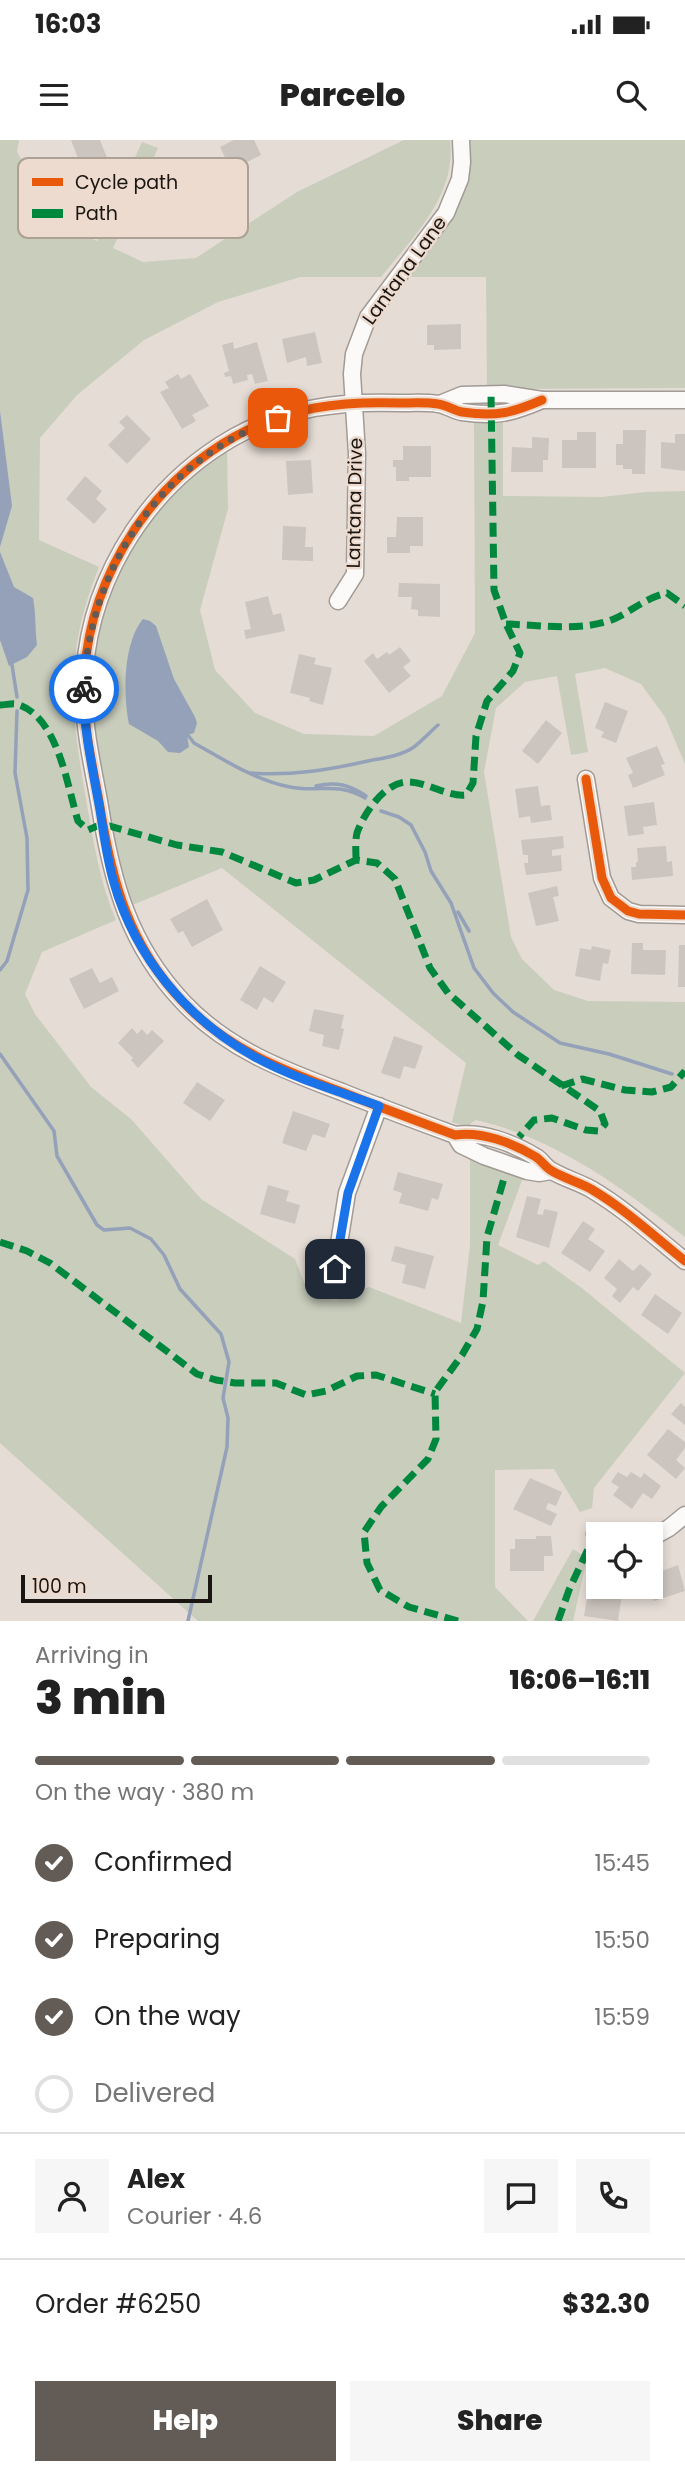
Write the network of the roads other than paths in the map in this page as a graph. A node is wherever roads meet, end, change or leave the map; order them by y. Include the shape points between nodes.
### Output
1 (461, 140) edge
2 (685, 400) edge
3 (353, 401) junction
4 (338, 601) dead end
5 (586, 779) dead end
6 (685, 915) edge
7 (379, 1106) junction
8 (685, 1261) edge
9 (335, 1269) dead end
10 (685, 1515) edge
11 (663, 1531) edge

1 - 3 street, Lantana Lane via 460,179 446,213 360,333 354,354
2 - 3 street via 542,400 514,412 491,414 459,412 440,404
3 - 4 street, Lantana Drive via 355,574
3 - 7 street via 292,413 236,436 190,467 153,503 119,553 97,605 84,700 114,884 140,945 160,975 205,1023 255,1057
5 - 6 street via 606,903 639,915
7 - 8 street via 455,1135 485,1136 539,1158 551,1171 617,1206
7 - 9 street via 348,1193
10 - 11 street

